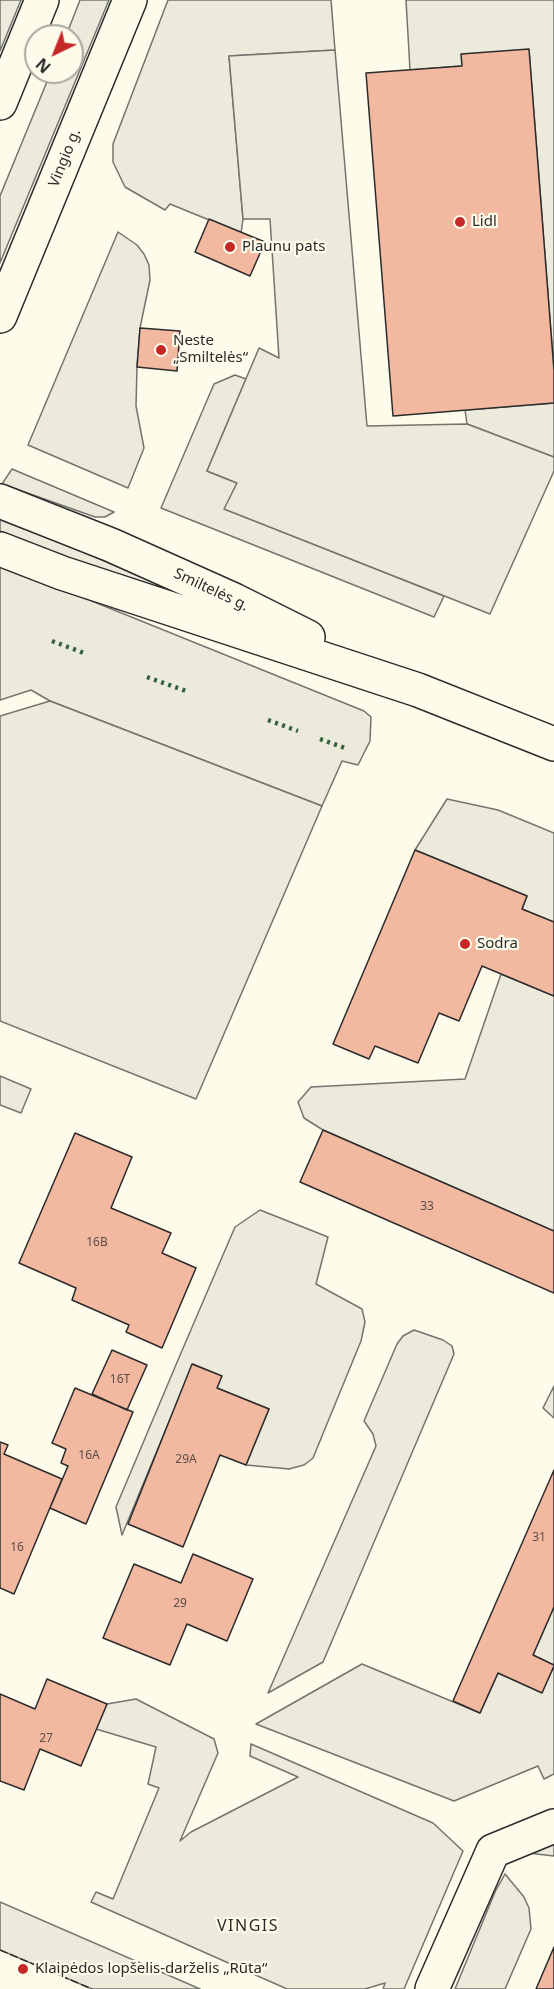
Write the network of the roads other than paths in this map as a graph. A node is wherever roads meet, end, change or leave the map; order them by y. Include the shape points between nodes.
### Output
1 (42, 0) edge
2 (130, 0) edge
3 (0, 103) edge
4 (0, 316) edge
5 (0, 501) edge
6 (0, 549) edge
7 (418, 690) junction
8 (554, 744) edge
9 (554, 1826) edge
10 (432, 1989) edge

1 - 3 street
2 - 4 street, Vingio g.
5 - 7 street, Smiltelės g. via 184,577
6 - 7 street, Smiltelės g.
7 - 8 street, Smiltelės g.
9 - 10 street via 493,1851

